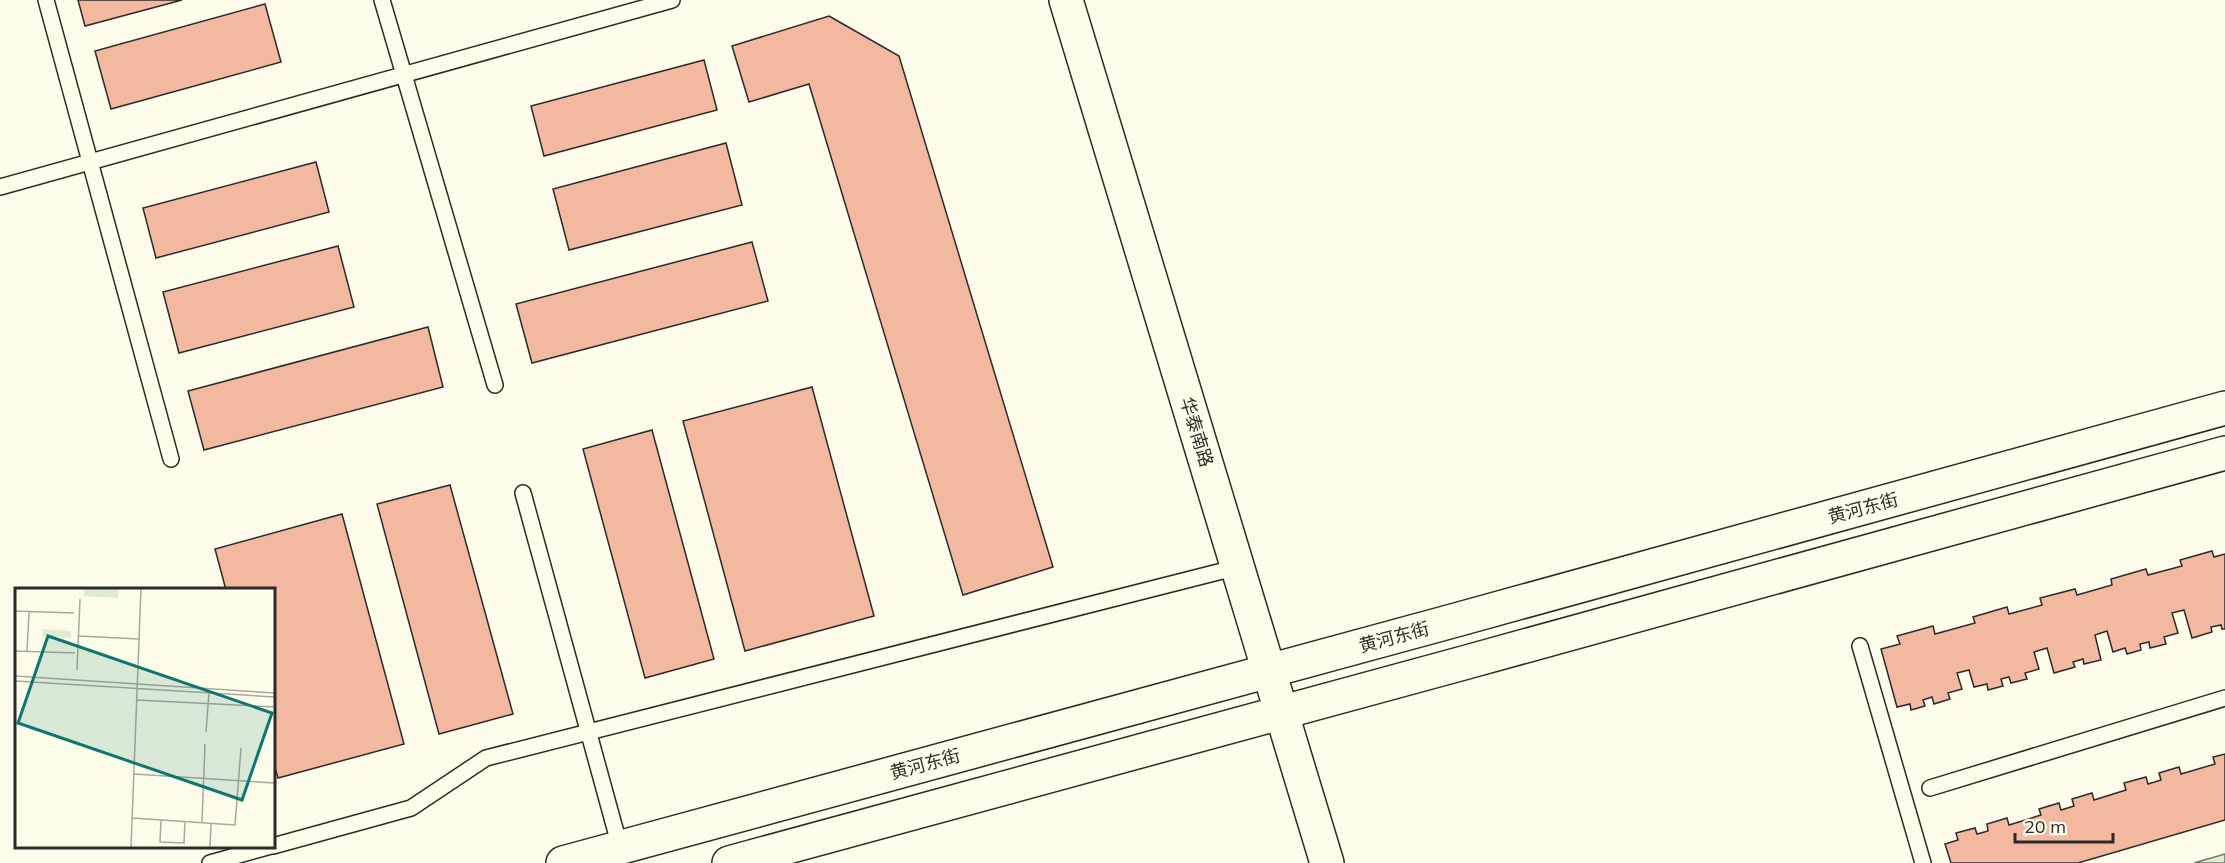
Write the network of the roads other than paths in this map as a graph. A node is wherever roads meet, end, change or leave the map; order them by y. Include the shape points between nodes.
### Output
1 (46, 0) edge
2 (382, 0) edge
3 (672, 0) edge
4 (1066, 0) edge
5 (404, 74) junction
6 (90, 162) junction
7 (0, 187) edge
8 (495, 385) dead end
9 (2225, 408) edge
10 (2225, 453) edge
11 (171, 459) dead end
12 (523, 493) dead end
13 (1238, 567) junction
14 (1860, 646) dead end
15 (1269, 671) junction
16 (2225, 698) edge
17 (1282, 713) junction
18 (589, 732) junction
19 (1930, 788) dead end
20 (274, 845) edge
21 (621, 847) junction
22 (265, 848) edge
23 (210, 863) edge
24 (563, 863) edge
25 (729, 863) edge
26 (1327, 863) edge
27 (1923, 863) edge

1 - 6 lane
2 - 5 lane
3 - 5 lane
4 - 13 street, 华泰南路
5 - 6 lane
5 - 8 lane
6 - 7 lane
6 - 11 lane
9 - 15 street, 黄河东街
10 - 17 street
12 - 18 lane
13 - 15 street, 华泰南路
13 - 18 lane
14 - 27 lane
15 - 17 street, 华泰南路
15 - 21 street, 黄河东街
16 - 19 lane
17 - 25 street
17 - 26 street, 华泰南路
18 - 20 lane via 486,758 411,808
18 - 21 lane
21 - 24 street, 黄河东街
22 - 23 lane

